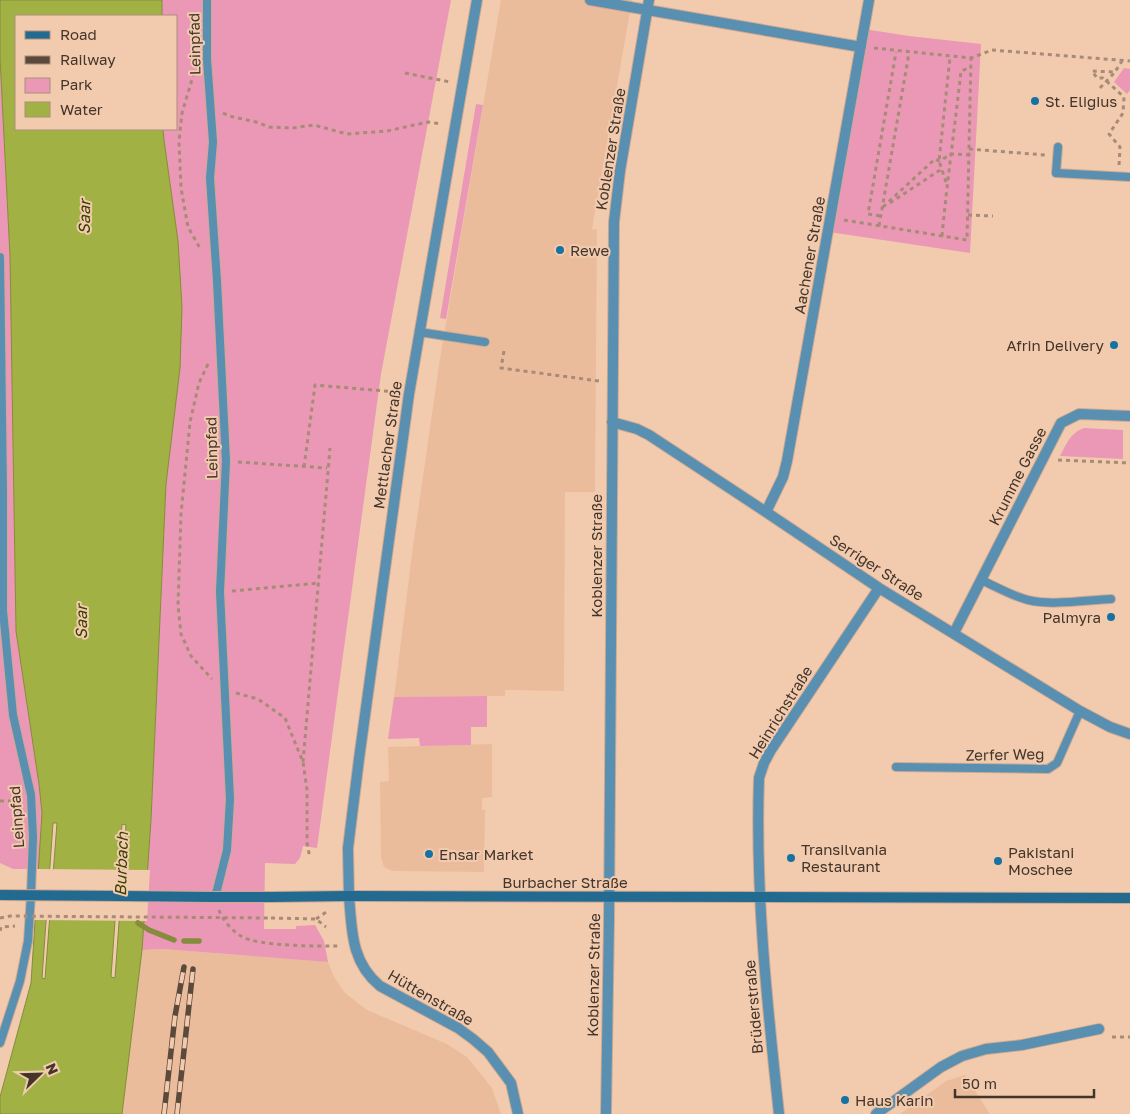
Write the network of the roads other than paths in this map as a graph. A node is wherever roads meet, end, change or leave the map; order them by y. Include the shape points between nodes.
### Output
1 (207, 0) edge
2 (477, 0) edge
3 (590, 0) edge
4 (869, 0) edge
5 (648, 5) edge
6 (861, 47) junction
7 (1058, 147) dead end
8 (1130, 177) edge
9 (0, 257) edge
10 (419, 332) junction
11 (485, 342) dead end
12 (1130, 416) edge
13 (612, 422) junction
14 (766, 512) junction
15 (981, 580) junction
16 (879, 588) junction
17 (1111, 599) dead end
18 (954, 633) junction
19 (1080, 711) junction
20 (1130, 734) edge
21 (896, 766) dead end
22 (0, 894) edge
23 (216, 894) road end
24 (349, 896) junction
25 (609, 897) junction
26 (761, 898) junction
27 (1130, 898) edge
28 (1099, 1029) dead end
29 (0, 1043) edge
30 (518, 1114) edge
31 (606, 1114) edge
32 (779, 1114) edge
33 (876, 1114) edge

1 - 23 lane, Leinpfad via 212,142 210,178 226,462 220,592 230,817 227,850
2 - 10 street, Mettlacher Straße
3 - 5 street
4 - 6 street, Aachener Straße
5 - 6 street
5 - 13 street, Koblenzer Straße via 616,196
6 - 14 street, Aachener Straße via 787,461
7 - 8 lane via 1056,173
9 - 29 lane, Leinpfad via 3,612 12,715 31,795 33,837 28,941 20,981
10 - 11 lane
10 - 24 street, Mettlacher Straße via 348,848
12 - 15 street, Krumme Gasse via 1079,414 1062,423
13 - 14 street, Serriger Straße via 649,435
13 - 25 street, Koblenzer Straße
14 - 16 street, Serriger Straße
15 - 17 lane via 1030,601
15 - 18 street, Krumme Gasse
16 - 18 street, Serriger Straße
16 - 26 street, Heinrichstraße via 764,763 758,792
18 - 19 street, Serriger Straße
19 - 20 street, Serriger Straße
19 - 21 lane, Zerfer Weg via 1058,764 1048,769
22 - 24 main road, Burbacher Straße, bridge
24 - 25 main road, Burbacher Straße
24 - 30 street, Hüttenstraße via 354,946 369,977 458,1028 488,1052 510,1083
25 - 26 main road, Burbacher Straße
25 - 31 street, Koblenzer Straße
26 - 27 main road, Burbacher Straße
26 - 32 street, Brüderstraße via 767,1003
28 - 33 street via 962,1056 941,1067

